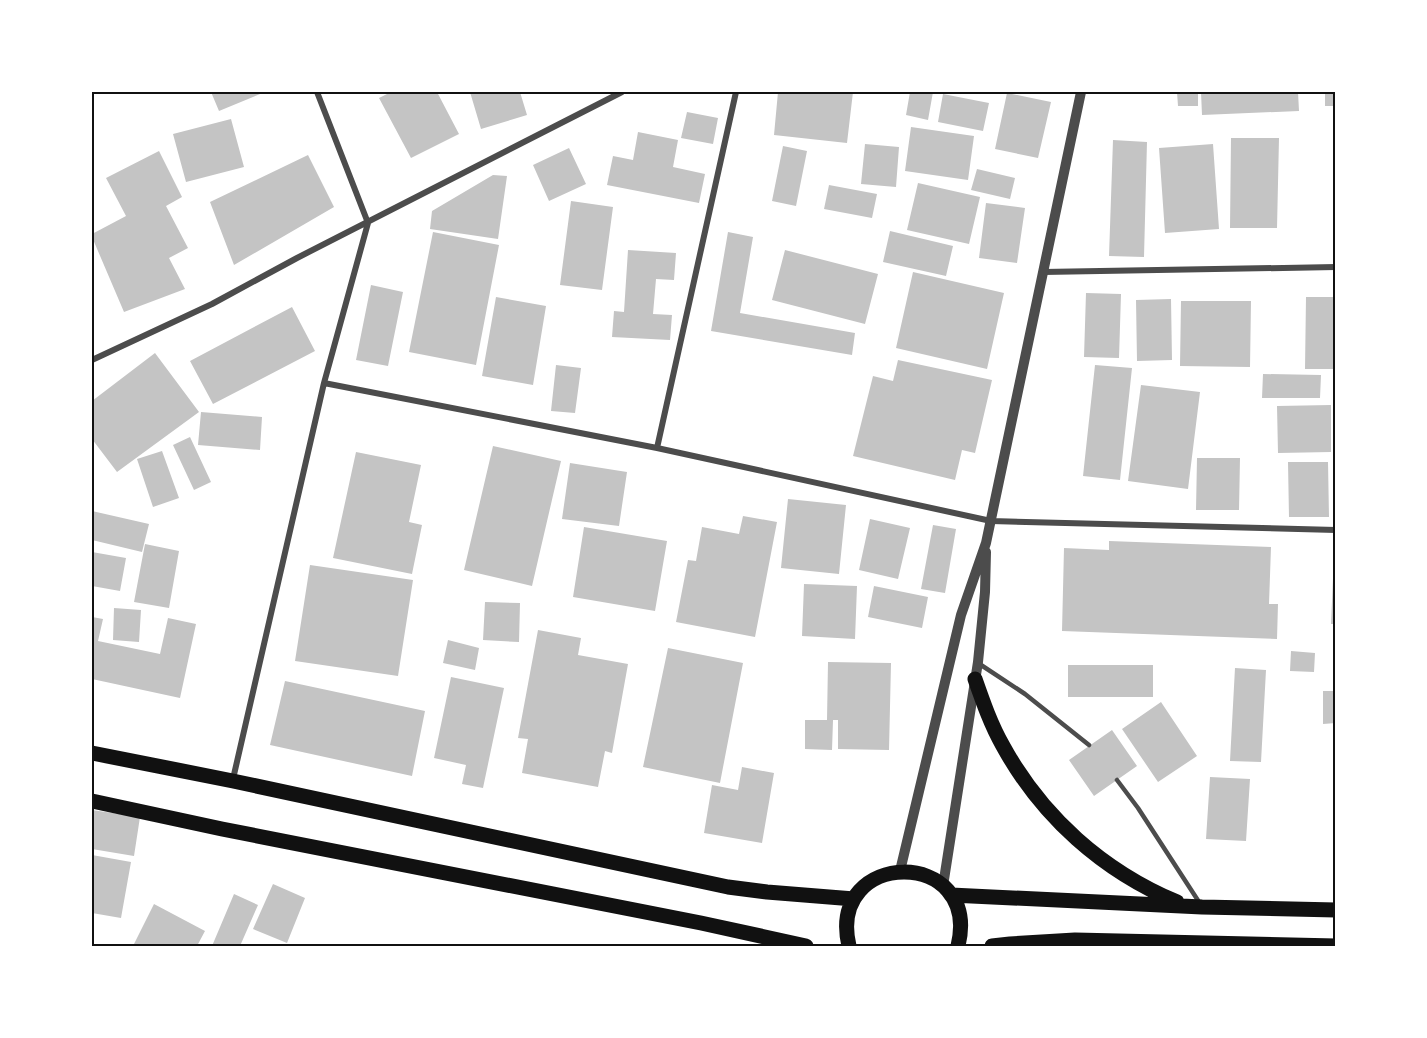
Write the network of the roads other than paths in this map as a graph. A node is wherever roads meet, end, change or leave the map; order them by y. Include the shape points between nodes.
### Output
1 (316, 92) edge
2 (622, 92) edge
3 (736, 92) edge
4 (1081, 92) edge
5 (368, 223) junction
6 (1335, 267) edge
7 (1043, 272) junction
8 (92, 360) edge
9 (324, 382) junction
10 (657, 448) junction
11 (991, 521) junction
12 (1335, 530) edge
13 (986, 543) junction
14 (978, 662) junction
15 (975, 679) junction
16 (1089, 745) dead end
17 (92, 753) edge
18 (1117, 780) dead end
19 (233, 781) junction
20 (92, 801) edge
21 (900, 871) junction
22 (947, 891) junction
23 (854, 899) junction
24 (1195, 907) junction
25 (1335, 910) edge
26 (806, 946) edge
27 (849, 946) edge
28 (958, 946) edge
29 (992, 946) edge
30 (1335, 946) edge

1 - 5 street
2 - 5 street
3 - 10 street
4 - 7 street
5 - 8 street via 212,304
5 - 9 street
6 - 7 street
7 - 11 street
9 - 10 street
9 - 19 street
10 - 11 street
11 - 12 street
11 - 13 street
13 - 14 street
13 - 21 street via 961,615
14 - 15 street
14 - 16 lane
15 - 22 street
15 - 24 main road via 1011,760 1067,831 1124,875 1155,893
17 - 19 main road
18 - 24 lane via 1138,808
19 - 23 main road via 728,887
20 - 26 main road
21 - 22 main road via 931,878
21 - 23 main road via 882,875
22 - 24 main road
22 - 28 main road via 960,912 962,932
23 - 27 main road via 847,916
24 - 25 main road
29 - 30 main road via 1075,940

